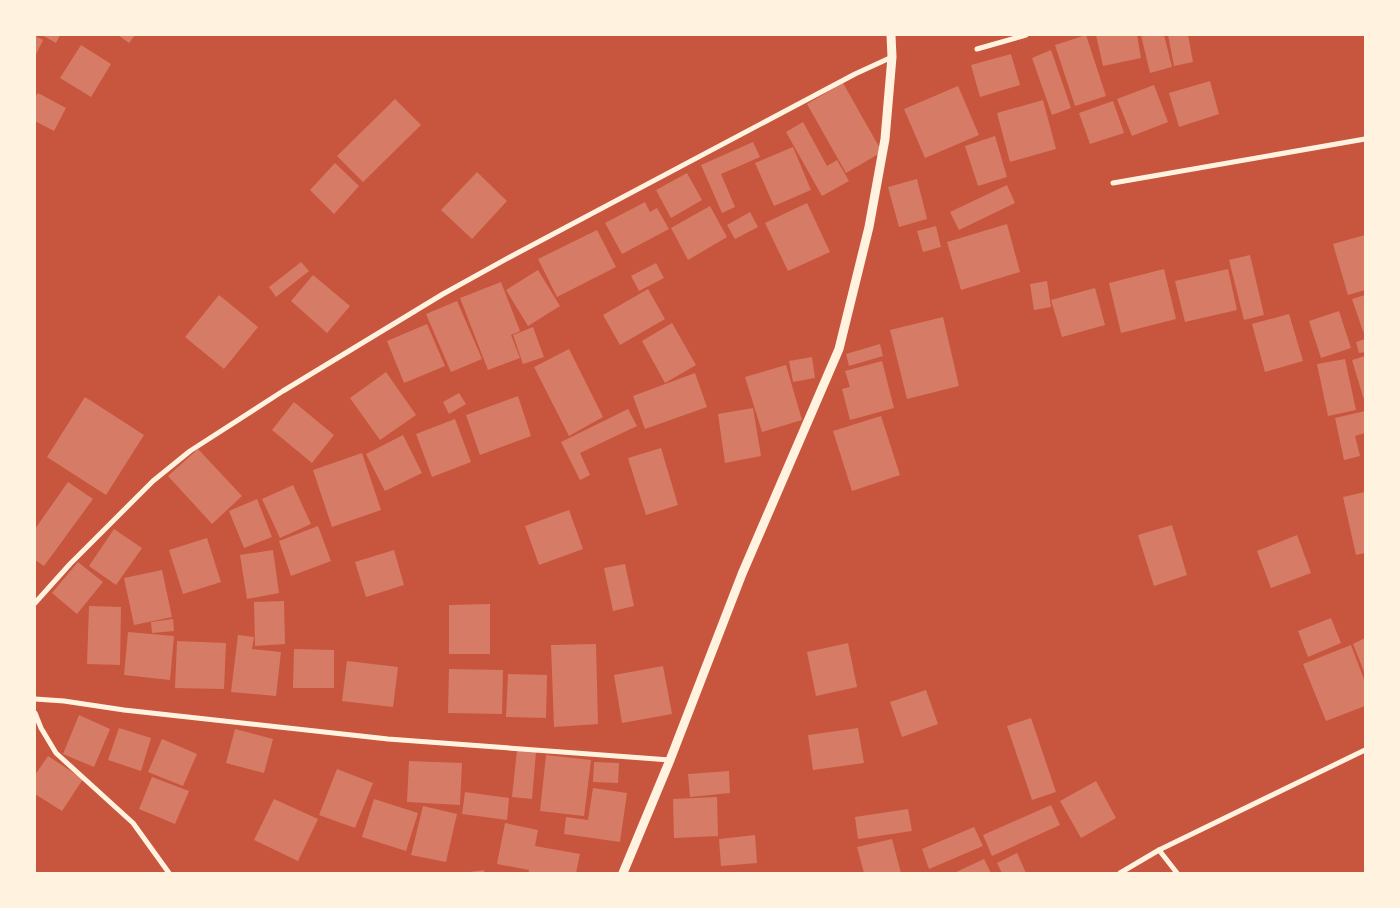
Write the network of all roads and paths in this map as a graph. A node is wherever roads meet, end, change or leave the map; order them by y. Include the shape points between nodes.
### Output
1 (892, 35) edge
2 (1026, 35) edge
3 (977, 49) dead end
4 (892, 57) junction
5 (1365, 139) edge
6 (1112, 183) dead end
7 (35, 603) edge
8 (35, 699) edge
9 (35, 713) edge
10 (1365, 750) edge
11 (670, 760) junction
12 (1160, 850) junction
13 (168, 873) edge
14 (623, 873) edge
15 (1120, 873) edge
16 (1177, 873) edge

1 - 4 street
2 - 3 street
4 - 7 street via 510,257 260,406 190,451 153,481
4 - 11 street via 886,139 869,227 839,349 742,574
5 - 6 street
8 - 11 street via 388,739
9 - 13 street via 40,728 56,753 133,823
10 - 12 street
11 - 14 street
12 - 15 street
12 - 16 street

